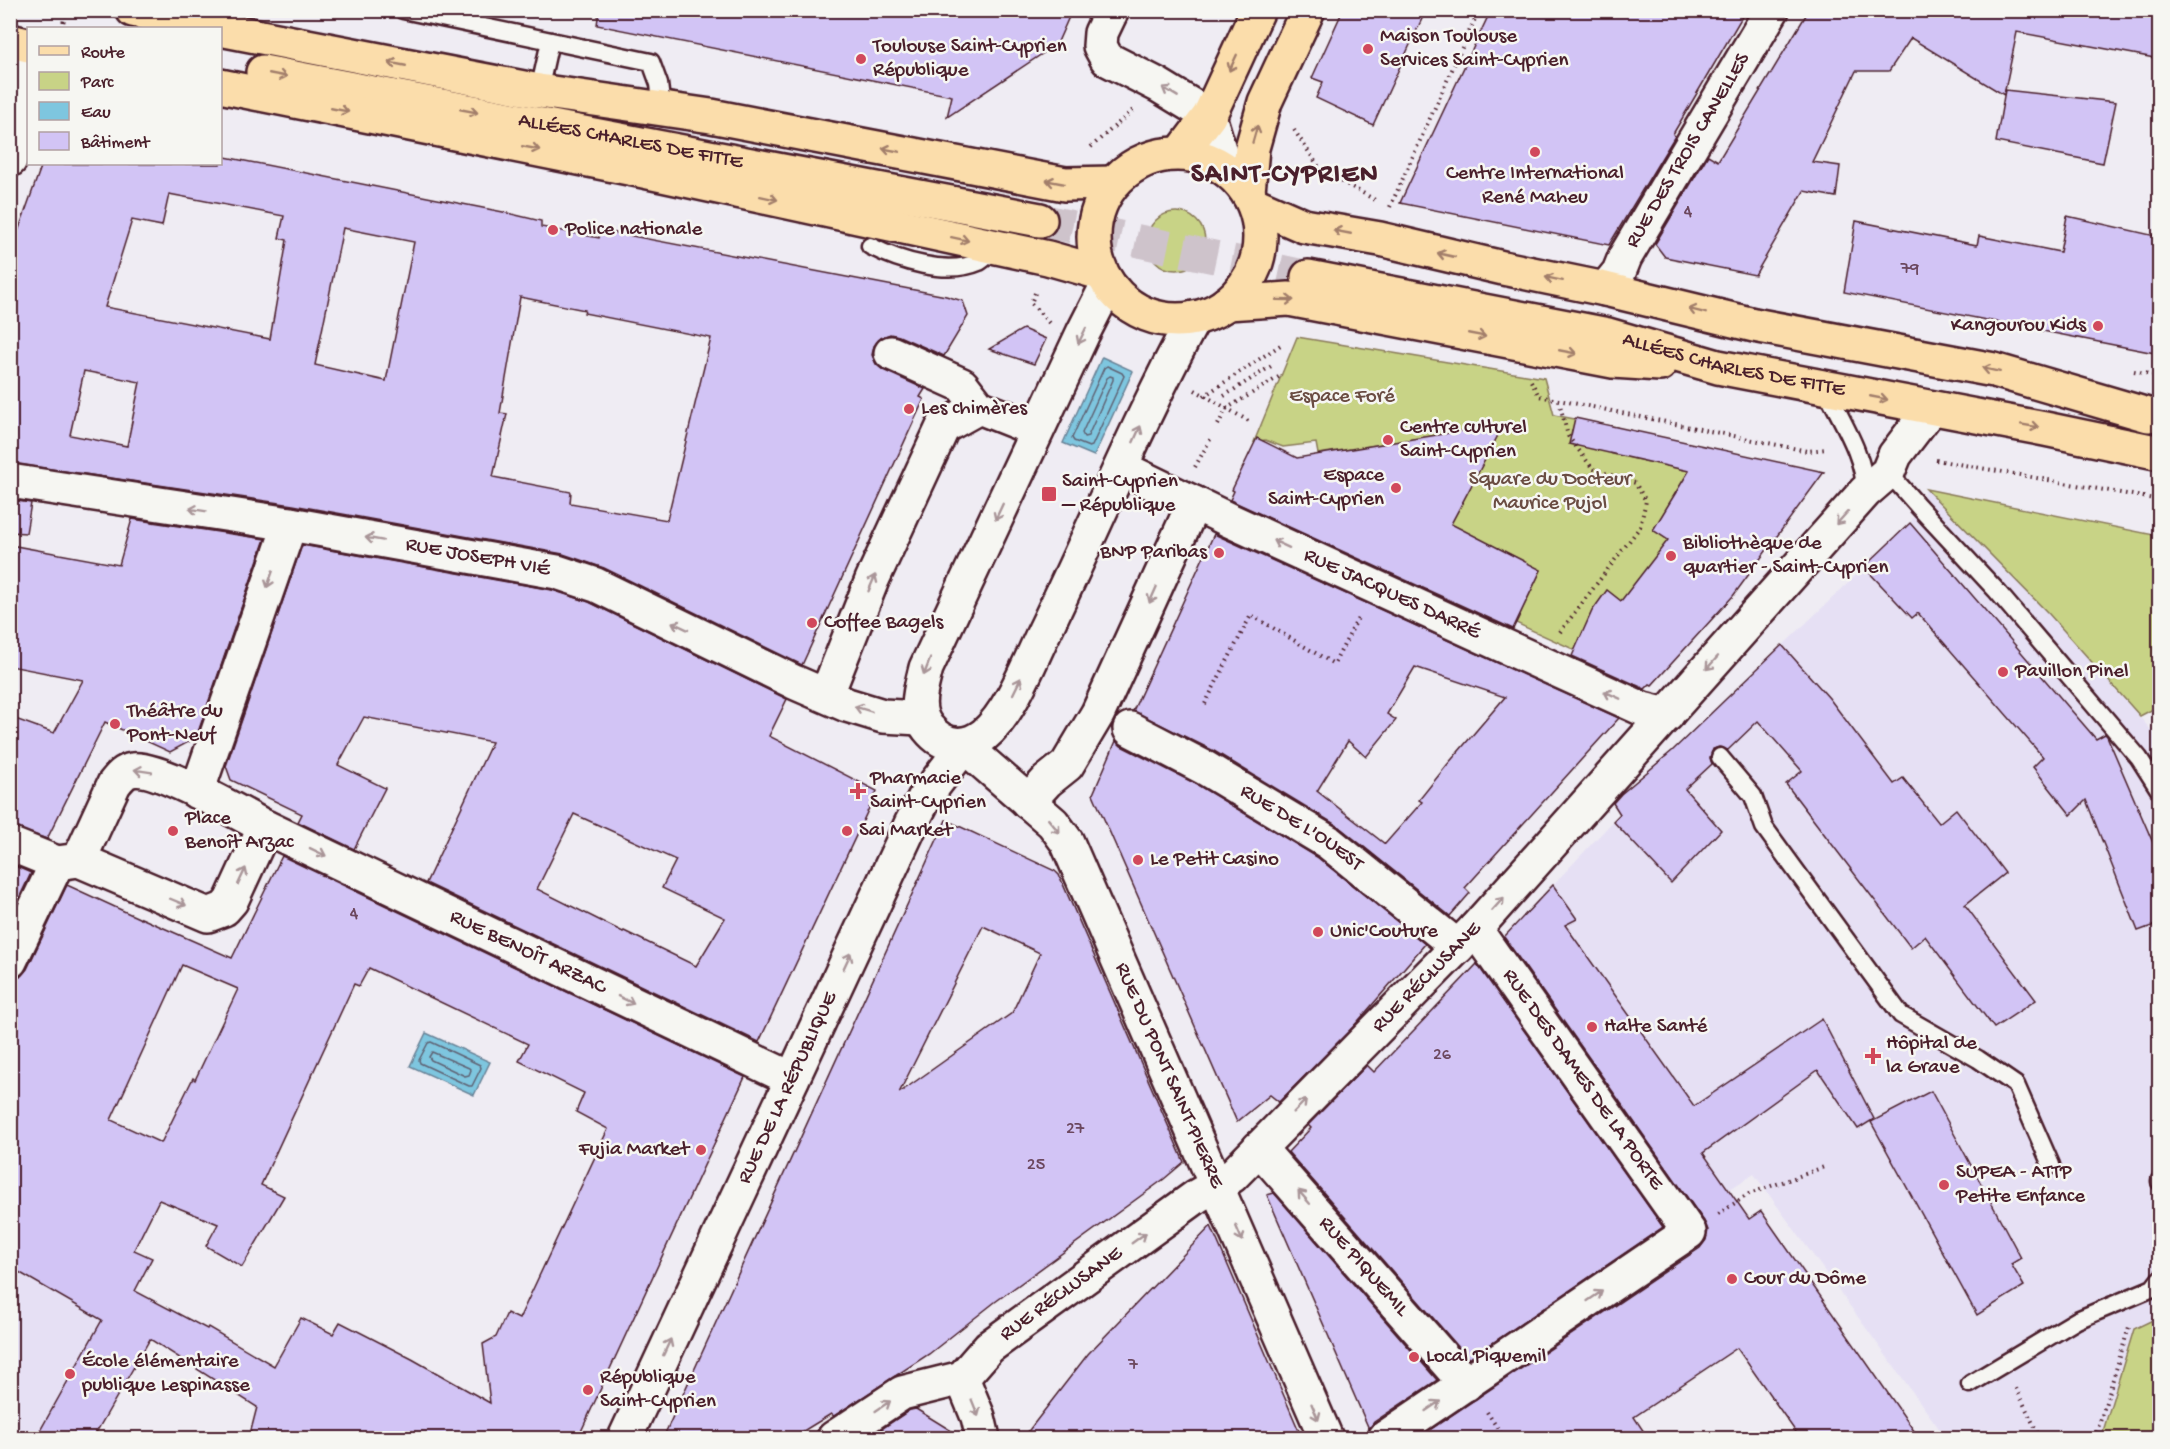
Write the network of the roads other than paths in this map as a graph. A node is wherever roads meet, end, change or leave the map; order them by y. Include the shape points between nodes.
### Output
1 (403, 10) edge
2 (1112, 10) edge
3 (1258, 10) edge
4 (1308, 10) edge
5 (1772, 10) edge
6 (150, 12) edge
7 (212, 27) edge
8 (222, 29) edge
9 (11, 41) edge
10 (550, 41) junction
11 (27, 45) edge
12 (222, 64) edge
13 (27, 77) edge
14 (222, 86) edge
15 (539, 91) junction
16 (662, 108) junction
17 (27, 111) edge
18 (1209, 116) junction
19 (1181, 153) junction
20 (10, 160) edge
21 (1225, 169) junction
22 (1113, 183) junction
23 (1251, 198) junction
24 (870, 246) dead end
25 (997, 247) junction
26 (1105, 278) junction
27 (1605, 289) junction
28 (1227, 303) junction
29 (1194, 318) junction
30 (891, 353) dead end
31 (1718, 367) junction
32 (1825, 387) junction
33 (979, 407) junction
34 (1931, 408) junction
35 (2154, 415) edge
36 (1037, 430) junction
37 (2160, 453) edge
38 (1122, 468) junction
39 (10, 481) edge
40 (1877, 482) junction
41 (1194, 504) junction
42 (290, 524) junction
43 (823, 694) junction
44 (1666, 715) junction
45 (920, 718) junction
46 (1130, 729) dead end
47 (964, 746) junction
48 (1720, 757) dead end
49 (2160, 791) edge
50 (197, 792) junction
51 (1028, 802) junction
52 (265, 827) junction
53 (10, 844) edge
54 (68, 861) junction
55 (1467, 938) junction
56 (10, 961) edge
57 (792, 1079) junction
58 (1259, 1148) junction
59 (2051, 1165) dead end
60 (1217, 1186) junction
61 (2160, 1279) edge
62 (962, 1378) junction
63 (1466, 1384) junction
64 (1970, 1384) dead end
65 (625, 1438) edge
66 (834, 1438) edge
67 (983, 1438) edge
68 (1326, 1438) edge
69 (1385, 1438) edge

1 - 10 lane
18 -> 2 street via 1107,59 1100,46 1101,33
3 -> 18 main road
23 -> 4 main road via 1252,148 1265,102
5 - 27 street, RUE DES TROIS CANELLES via 1619,272
6 - 7 main road, ALLÉES CHARLES DE FITTE
15 -> 8 main road, ALLÉES CHARLES DE FITTE
9 - 11 main road
9 - 13 street
10 - 15 lane
10 - 16 lane via 651,62
12 -> 15 main road, ALLÉES CHARLES DE FITTE via 1042,212 601,116
14 -> 25 main road
15 - 16 main road, ALLÉES CHARLES DE FITTE
22 -> 16 main road, ALLÉES CHARLES DE FITTE via 1065,184
17 - 20 street
18 - 19 main road
18 - 21 street
19 - 21 main road via 1196,155
19 - 22 main road via 1144,160
21 - 23 main road via 1238,179
22 - 26 main road via 1101,203 1095,226 1095,250
27 -> 23 main road via 1305,226
23 - 28 main road via 1260,221 1258,256 1242,288
24 - 25 lane via 894,258 943,268 980,262
25 - 26 main road via 1048,258
26 - 29 main road via 1128,304 1152,317
26 -> 36 street
35 -> 27 main road via 1994,370 1754,325
28 - 29 main road
28 -> 31 main road via 1289,299 1613,361
38 -> 29 street, RUE DE LA RÉPUBLIQUE
30 - 33 street via 962,385
31 - 32 main road, ALLÉES CHARLES DE FITTE
31 - 35 main road, ALLÉES CHARLES DE FITTE via 1608,335 1309,268 1583,310 2005,396
32 -> 34 main road, ALLÉES CHARLES DE FITTE
32 - 40 lane via 1855,449 1865,480
33 - 36 street
43 -> 33 street via 942,426
34 -> 37 main road, ALLÉES CHARLES DE FITTE
34 - 40 street, RUE RÉCLUSANE
36 -> 45 street via 926,668 918,705
38 - 41 street, RUE JACQUES DARRÉ
47 -> 38 street, RUE DE LA RÉPUBLIQUE via 985,734 1007,708
42 -> 39 street, RUE JOSEPH VIÉ
40 -> 44 street, RUE RÉCLUSANE
40 - 49 lane via 1918,506 1996,590 2139,758
44 -> 41 street, RUE JACQUES DARRÉ via 1643,709
41 -> 51 street via 1098,713 1067,765
43 -> 42 street, RUE JOSEPH VIÉ via 596,585 557,572
42 -> 50 street
45 -> 43 street, RUE JOSEPH VIÉ via 883,716
55 -> 44 street, RUE RÉCLUSANE
45 - 47 street, RUE DU PONT SAINT-PIERRE via 930,731 951,744
46 - 55 street, RUE DE L'OUEST via 1205,768 1328,842
47 - 51 street, RUE DU PONT SAINT-PIERRE
57 -> 47 street, RUE DE LA RÉPUBLIQUE via 920,805
48 - 59 lane via 1753,796 1764,827 1901,1015 2016,1085
50 - 52 street
50 -> 54 street via 146,770 131,770 114,784
51 -> 60 street, RUE DU PONT SAINT-PIERRE via 1053,823 1067,842
54 -> 52 street via 208,915 216,914 231,900
52 -> 57 street, RUE BENOÎT ARZAC
53 - 54 street
54 - 56 street
58 -> 55 street, RUE RÉCLUSANE
63 -> 55 street, RUE DES DAMES DE LA PORTE via 1689,1232
65 -> 57 street, RUE DE LA RÉPUBLIQUE
58 - 60 street, RUE RÉCLUSANE
63 -> 58 street, RUE PIQUEMIL
62 -> 60 street, RUE RÉCLUSANE via 989,1347 1197,1196
60 -> 68 street, RUE DU PONT SAINT-PIERRE
61 - 64 lane via 2153,1288 2077,1320
66 -> 62 street via 902,1393
62 -> 67 street
69 -> 63 street

